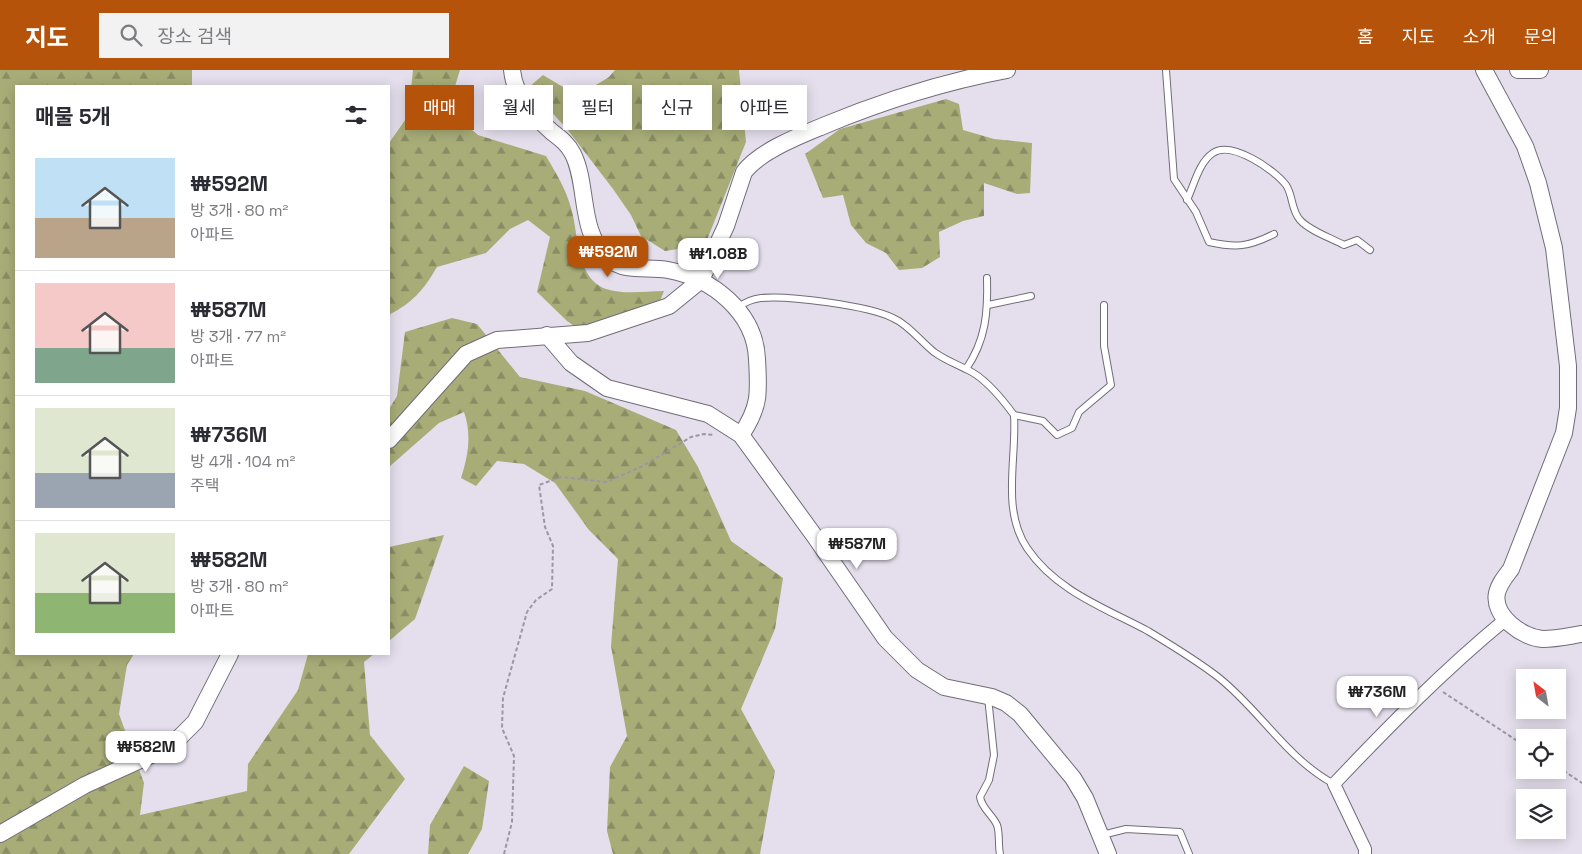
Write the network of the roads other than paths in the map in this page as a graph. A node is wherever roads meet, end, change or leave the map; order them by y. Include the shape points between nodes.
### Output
1 (512, 70) edge
2 (1007, 70) edge
3 (1166, 70) edge
4 (1484, 70) edge
5 (1518, 70) edge
6 (1540, 70) edge
7 (1187, 200) junction
8 (1274, 234) dead end
9 (1370, 250) dead end
10 (987, 278) dead end
11 (701, 280) junction
12 (1031, 296) dead end
13 (988, 305) junction
14 (1104, 306) dead end
15 (737, 308) junction
16 (547, 335) junction
17 (966, 369) junction
18 (1014, 415) junction
19 (741, 435) junction
20 (390, 439) edge
21 (1506, 619) junction
22 (1582, 634) edge
23 (229, 655) edge
24 (988, 696) junction
25 (1334, 784) junction
26 (0, 834) edge
27 (1100, 835) junction
28 (1000, 854) edge
29 (1108, 854) edge
30 (1189, 854) edge
31 (1364, 854) edge

1 - 11 street via 517,91 532,114 571,151 583,180 588,223 602,252 618,266 668,270
2 - 11 street via 955,80 875,104 793,138 750,165 744,172 726,226
3 - 7 lane via 1172,172
4 - 21 street via 1525,146 1538,183 1554,248 1568,366 1568,408 1564,432 1511,569 1496,596
5 - 6 street
7 - 8 lane via 1209,242 1242,247
7 - 9 lane via 1211,154 1219,150 1238,152 1260,163 1286,185 1294,212 1304,224 1344,244 1357,240
10 - 13 lane
11 - 15 street
11 - 16 street via 669,306 588,334
12 - 13 lane
13 - 17 lane via 982,341
14 - 18 lane via 1104,346 1112,385 1079,412 1067,432 1057,435 1043,422
15 - 17 lane via 746,301 774,297 848,306 883,314 906,326 952,364
15 - 19 street via 753,333 758,380 757,407
16 - 19 street via 581,372 607,388 708,414
16 - 20 street via 497,340 466,354
17 - 18 lane via 982,380
18 - 25 lane via 1012,503 1027,548 1037,560 1064,586 1148,632 1218,678 1266,723 1284,746
19 - 24 street via 885,638 917,670 944,687
21 - 22 street via 1537,638
21 - 25 street via 1403,711
23 - 26 street via 195,722 171,746 85,785
24 - 27 street via 1006,703 1041,738 1073,778
24 - 28 lane via 994,755 989,780 980,797 998,829
25 - 31 street via 1365,849
27 - 29 street
27 - 30 lane via 1126,829 1180,832

